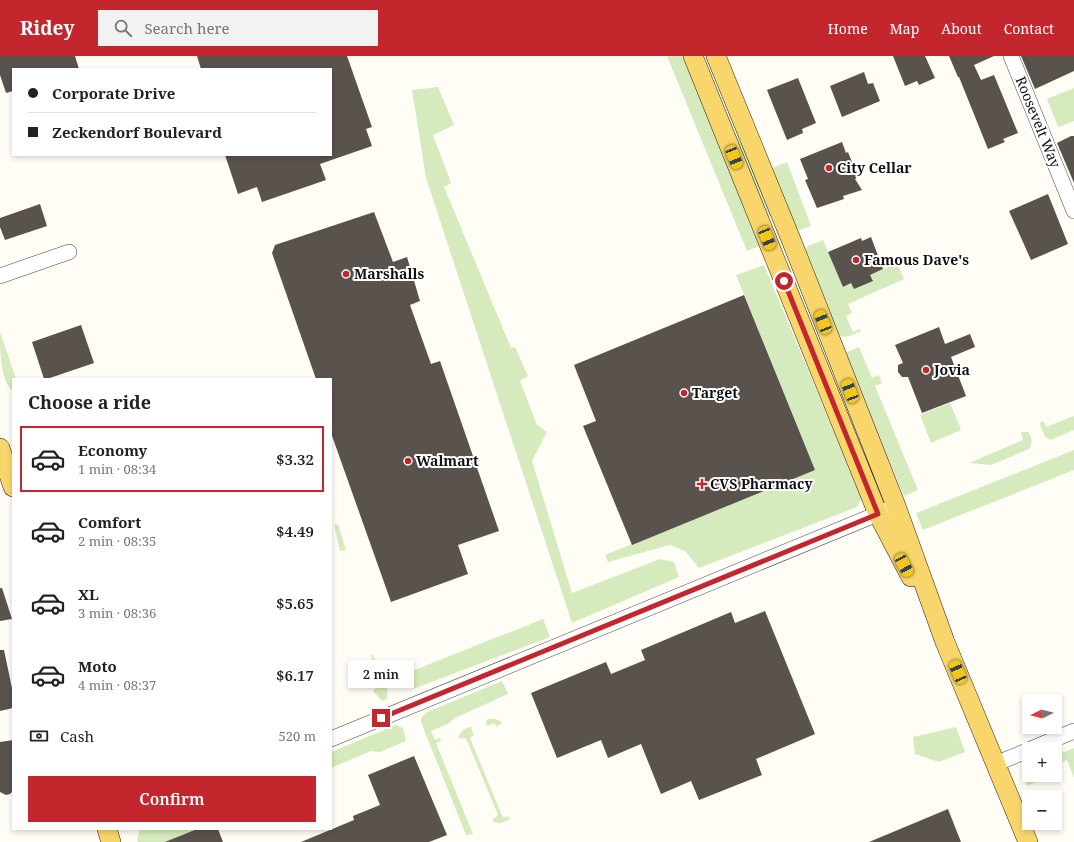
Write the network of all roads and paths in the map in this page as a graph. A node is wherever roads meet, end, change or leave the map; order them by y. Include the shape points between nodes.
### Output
1 (693, 56) edge
2 (716, 56) edge
3 (1011, 56) edge
4 (1074, 211) edge
5 (69, 252) dead end
6 (0, 276) edge
7 (0, 448) edge
8 (12, 484) edge
9 (896, 506) junction
10 (878, 514) junction
11 (945, 642) junction
12 (1074, 731) edge
13 (332, 739) edge
14 (1047, 742) edge
15 (1022, 752) edge
16 (995, 764) junction
17 (107, 830) edge
18 (110, 842) edge
19 (1028, 842) edge

1 - 10 main road
2 - 9 main road
3 - 4 street, Roosevelt Way
5 - 6 street
7 - 8 main road
9 - 10 street
9 - 11 main road
10 - 11 main road
10 - 13 street
11 - 16 main road
12 - 14 street
15 - 16 street
16 - 19 main road
17 - 18 main road

